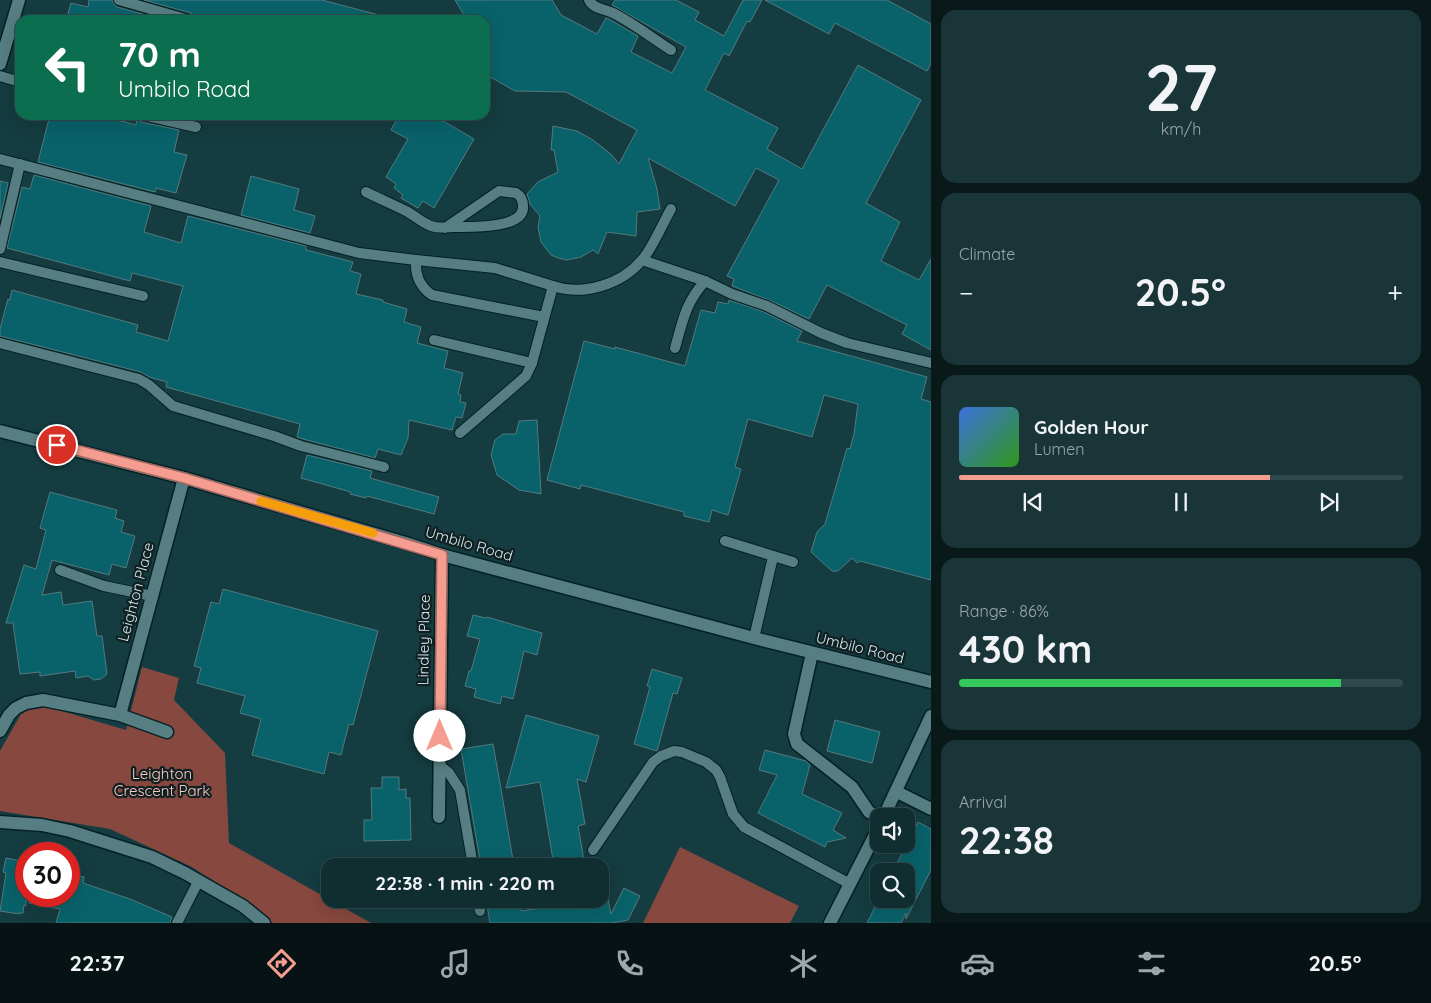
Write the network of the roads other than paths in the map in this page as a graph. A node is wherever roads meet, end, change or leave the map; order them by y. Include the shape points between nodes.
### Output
1 (19, 0) edge
2 (120, 0) edge
3 (590, 0) edge
4 (172, 15) edge
5 (671, 50) dead end
6 (0, 64) edge
7 (0, 76) edge
8 (15, 80) edge
9 (165, 120) edge
10 (196, 127) dead end
11 (0, 159) edge
12 (20, 164) junction
13 (366, 192) dead end
14 (671, 209) dead end
15 (445, 228) junction
16 (0, 249) edge
17 (416, 260) junction
18 (642, 260) junction
19 (0, 262) edge
20 (704, 281) junction
21 (553, 286) junction
22 (143, 296) dead end
23 (544, 317) junction
24 (434, 340) dead end
25 (0, 343) edge
26 (675, 348) dead end
27 (532, 362) junction
28 (931, 363) edge
29 (0, 431) edge
30 (460, 433) dead end
31 (384, 467) dead end
32 (184, 478) junction
33 (726, 541) dead end
34 (442, 555) junction
35 (773, 557) junction
36 (793, 562) dead end
37 (60, 570) dead end
38 (152, 596) junction
39 (754, 638) junction
40 (812, 653) junction
41 (931, 682) edge
42 (120, 715) junction
43 (931, 716) edge
44 (0, 731) edge
45 (167, 732) dead end
46 (439, 765) junction
47 (897, 792) junction
48 (888, 808) edge
49 (931, 809) edge
50 (870, 812) edge
51 (439, 817) dead end
52 (0, 822) edge
53 (870, 845) edge
54 (593, 850) dead end
55 (472, 858) edge
56 (199, 880) junction
57 (850, 884) junction
58 (480, 908) edge
59 (480, 911) dead end
60 (177, 923) edge
61 (264, 923) edge
62 (830, 923) edge

1 - 6 street
2 - 4 lane
3 - 5 lane via 596,7 613,13
7 - 8 lane
9 - 10 lane
11 - 12 lane
12 - 16 lane
12 - 17 lane via 359,253
13 - 15 lane via 432,227
14 - 18 lane
15 - 15 lane via 499,191 516,192 522,199 522,214 507,222
17 - 21 lane via 494,268
17 - 23 lane via 416,276 432,295
18 - 20 lane
18 - 21 lane via 609,284 575,290
19 - 22 lane
20 - 26 lane via 687,305
20 - 28 lane via 767,306 838,340
21 - 23 lane
23 - 27 lane
24 - 27 lane
25 - 31 lane via 139,379 173,406 301,446
27 - 30 lane via 526,376
29 - 32 street, Umbilo Road
32 - 34 street, Umbilo Road
32 - 38 street, Leighton Place
33 - 35 lane
34 - 39 street, Umbilo Road
34 - 46 street, Lindley Place
35 - 36 lane
35 - 39 lane
37 - 38 lane via 104,586
38 - 42 street, Leighton Place
39 - 40 street, Umbilo Road
40 - 41 street, Umbilo Road
40 - 50 street via 795,739 797,744 852,787
42 - 44 street via 43,700 32,701 16,708
42 - 45 street
43 - 47 street
46 - 51 street, Lindley Place
46 - 55 lane via 449,773 460,790
47 - 48 street
47 - 49 street
52 - 56 street via 70,831 152,857
53 - 57 street
54 - 57 lane via 653,762 668,752 682,752 716,770 733,814 744,827
56 - 60 lane
56 - 61 street via 243,906
57 - 62 street
58 - 59 lane

